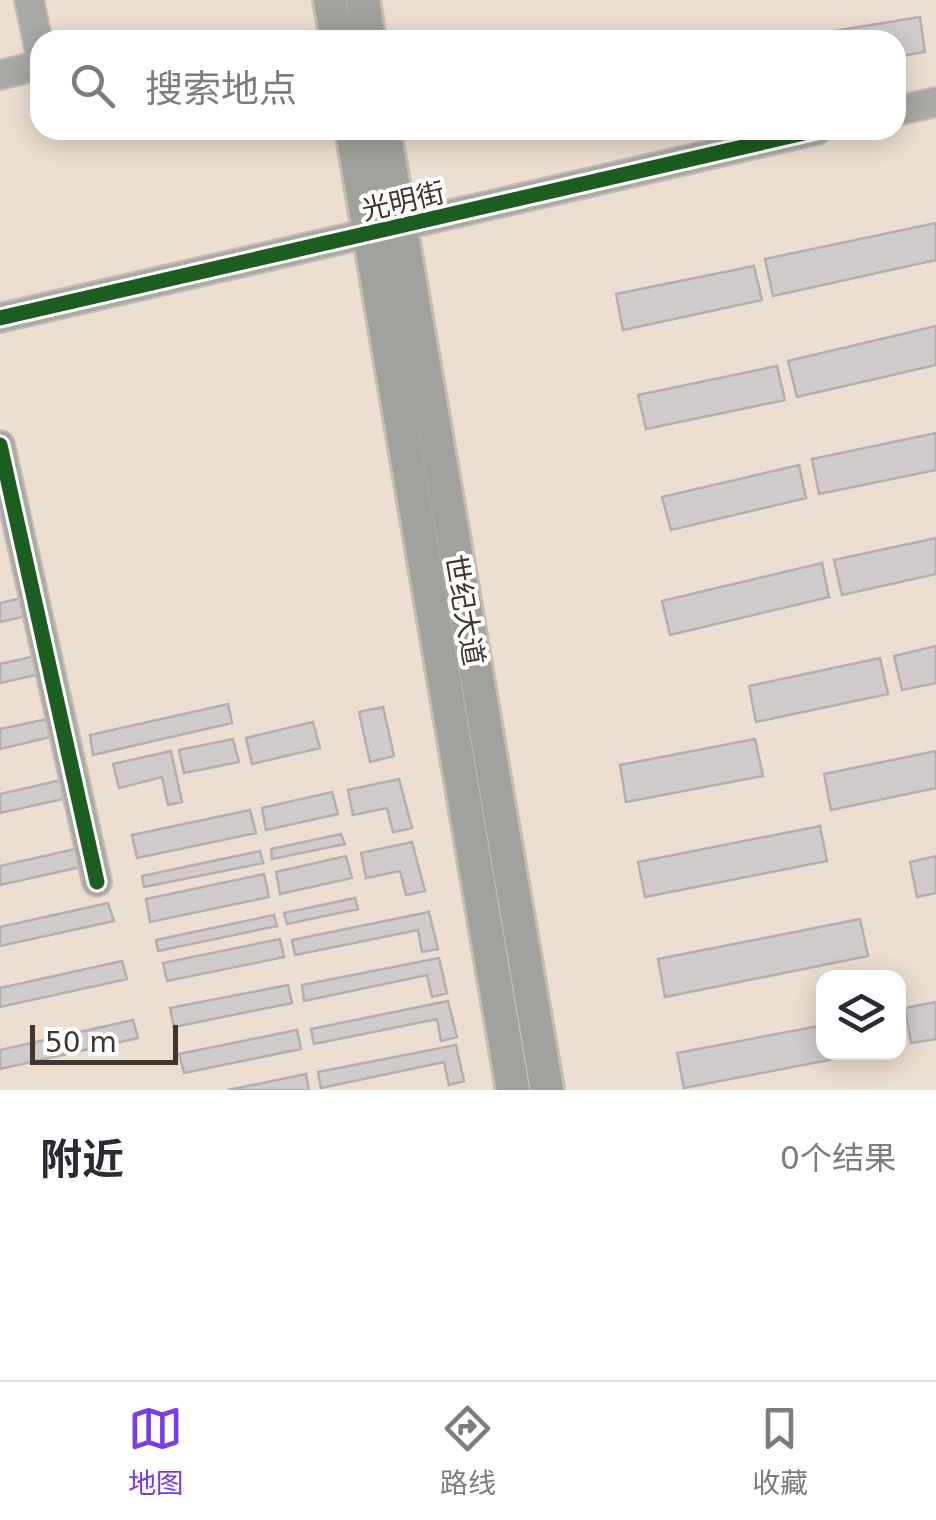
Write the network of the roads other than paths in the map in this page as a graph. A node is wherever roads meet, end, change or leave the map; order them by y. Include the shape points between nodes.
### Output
1 (29, 0) edge
2 (330, 0) edge
3 (363, 0) edge
4 (35, 30) edge
5 (335, 30) edge
6 (368, 30) edge
7 (30, 68) edge
8 (0, 75) edge
9 (936, 102) edge
10 (906, 110) edge
11 (355, 140) edge
12 (384, 140) edge
13 (774, 140) edge
14 (384, 231) junction
15 (0, 318) edge
16 (0, 445) edge
17 (97, 882) dead end
18 (513, 1090) edge
19 (547, 1090) edge

1 - 4 street
2 - 5 main road
3 - 6 main road
7 - 8 street
9 - 10 street
11 - 14 main road, 世纪大道
12 - 14 main road, 世纪大道
13 - 14 street, 光明街
14 - 15 street, 光明街
14 - 18 main road, 世纪大道
14 - 19 main road, 世纪大道
16 - 17 street

